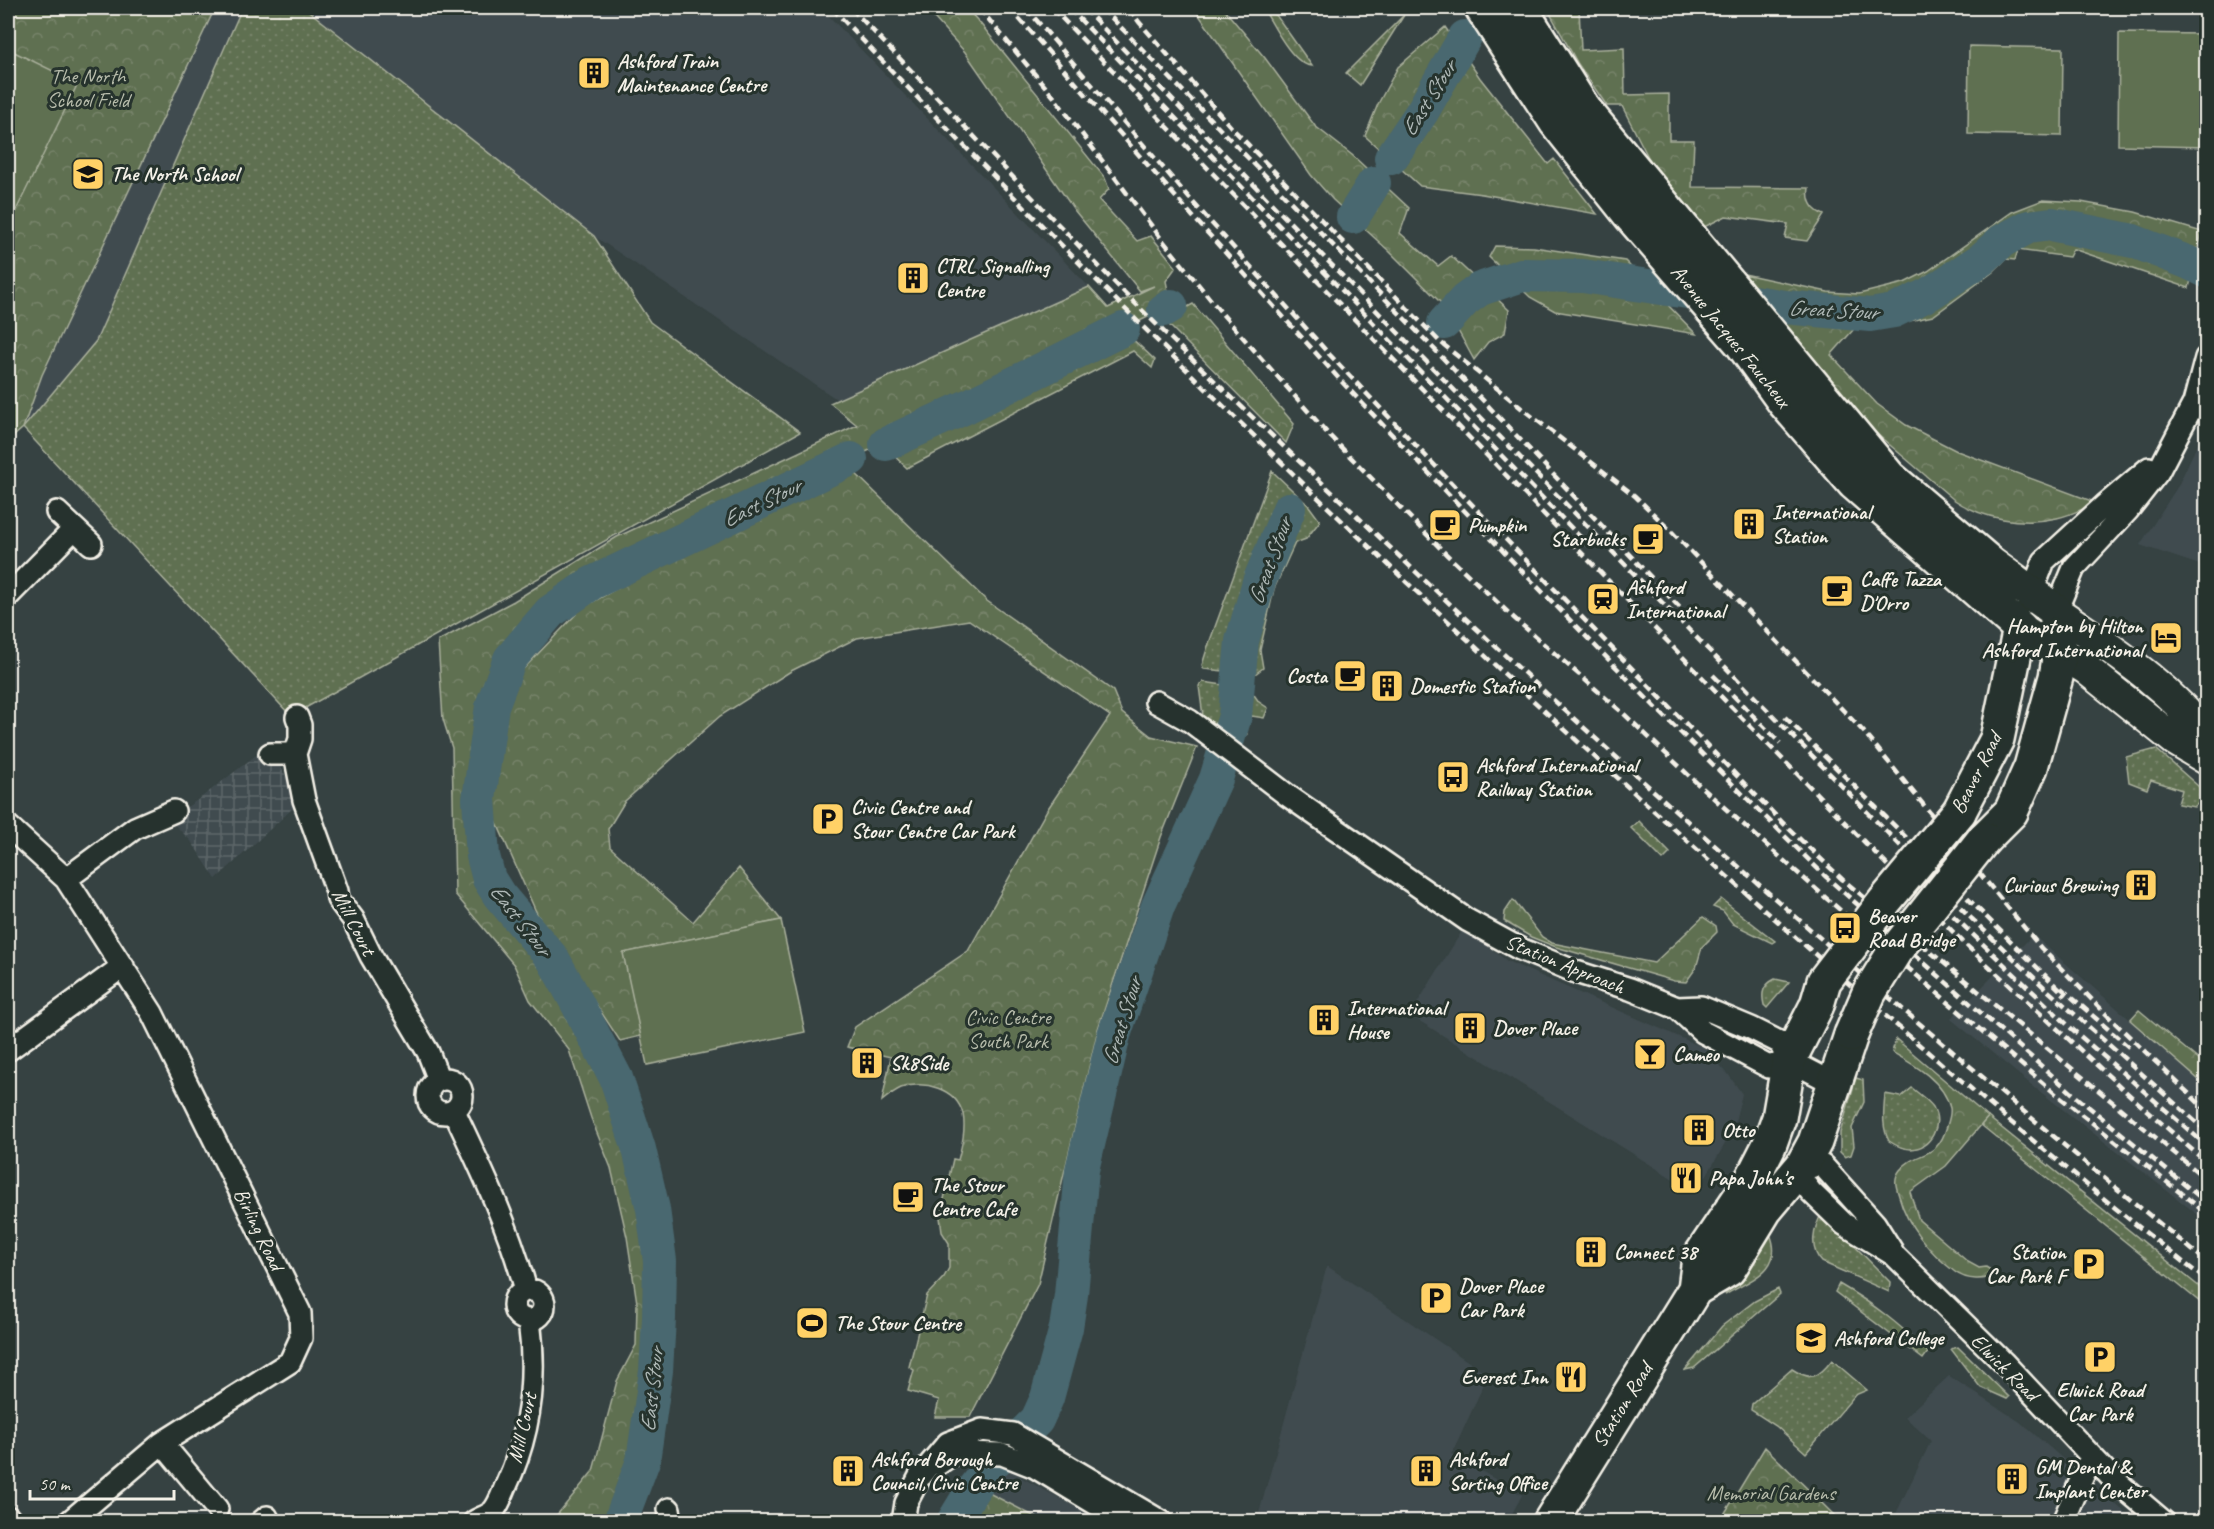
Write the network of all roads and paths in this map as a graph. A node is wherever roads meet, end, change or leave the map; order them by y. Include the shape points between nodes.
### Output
1 (1482, 8) edge
2 (1520, 8) edge
3 (1569, 115) junction
4 (2206, 358) edge
5 (2182, 428) junction
6 (57, 512) dead end
7 (74, 529) junction
8 (91, 544) dead end
9 (8, 596) edge
10 (2043, 603) junction
11 (2020, 628) junction
12 (2060, 653) junction
13 (1156, 702) dead end
14 (297, 717) dead end
15 (2206, 736) edge
16 (270, 754) dead end
17 (295, 754) junction
18 (2206, 759) edge
19 (174, 811) dead end
20 (8, 826) edge
21 (66, 879) junction
22 (123, 966) junction
23 (8, 1050) edge
24 (1789, 1060) junction
25 (1833, 1083) junction
26 (1769, 1146) junction
27 (1802, 1166) junction
28 (1695, 1289) junction
29 (162, 1443) junction
30 (2091, 1457) junction
31 (1039, 1459) junction
32 (920, 1476) junction
33 (217, 1509) dead end
34 (8, 1517) edge
35 (11, 1521) edge
36 (69, 1521) edge
37 (474, 1521) edge
38 (903, 1521) edge
39 (1126, 1521) edge
40 (1162, 1521) edge
41 (1550, 1521) edge
42 (2063, 1521) edge
43 (2164, 1521) edge

1 - 3 main road, Avenue Jacques Faucheux
2 - 3 main road, Avenue Jacques Faucheux
3 - 10 main road, Avenue Jacques Faucheux via 1674,218 1889,477
3 - 11 main road, Avenue Jacques Faucheux via 1630,215 1743,345 1785,403 1854,483
4 - 5 street, Beaver Road via 2194,403
5 - 10 street, Beaver Road via 2158,472 2128,510
5 - 10 street, Beaver Road via 2147,471 2044,561
6 - 7 street
7 - 8 street
7 - 9 street
10 - 11 street, Beaver Road
10 - 12 main road, Beaver Road
10 - 15 street via 2139,670 2194,719
11 - 12 street
11 - 24 main road, Beaver Road, bridge via 1997,739 1959,812 1824,981 1817,1005
12 - 18 street via 2176,741
12 - 25 main road, Beaver Road, bridge via 2031,767 2011,812 1984,839 1895,951 1869,993
13 - 24 street, Station Approach via 1199,728 1287,795 1467,920 1520,949 1677,1008 1703,1032 1769,1067
14 - 17 street, Mill Court via 300,739
16 - 17 street
17 - 37 street, Mill Court via 304,800 338,899 428,1052 439,1080 430,1088 430,1104 438,1112 454,1111 495,1196 526,1290 517,1294 513,1304 516,1314 530,1320 534,1353 532,1400 524,1436 494,1510
19 - 21 street via 135,828
20 - 21 street, Birling Road
21 - 22 street, Birling Road
22 - 23 street
22 - 29 street, Birling Road via 152,1013 300,1313 301,1338 290,1362
24 - 25 street
24 - 26 main road, Station Road via 1779,1118
25 - 27 main road, Station Road via 1815,1142
26 - 27 street
26 - 28 main road, Station Road via 1751,1181 1699,1258
27 - 28 main road, Station Road via 1765,1210 1729,1269
27 - 30 street, Elwick Road via 1802,1180 1844,1224 1894,1255 2003,1362
28 - 41 main road, Station Road
29 - 33 street
29 - 36 street, Birling Road
30 - 42 street
30 - 43 street, Elwick Road
31 - 32 street via 954,1453
31 - 32 street via 1013,1434 982,1430 948,1443
31 - 39 street
31 - 40 street
32 - 38 street via 906,1503
34 - 35 street

